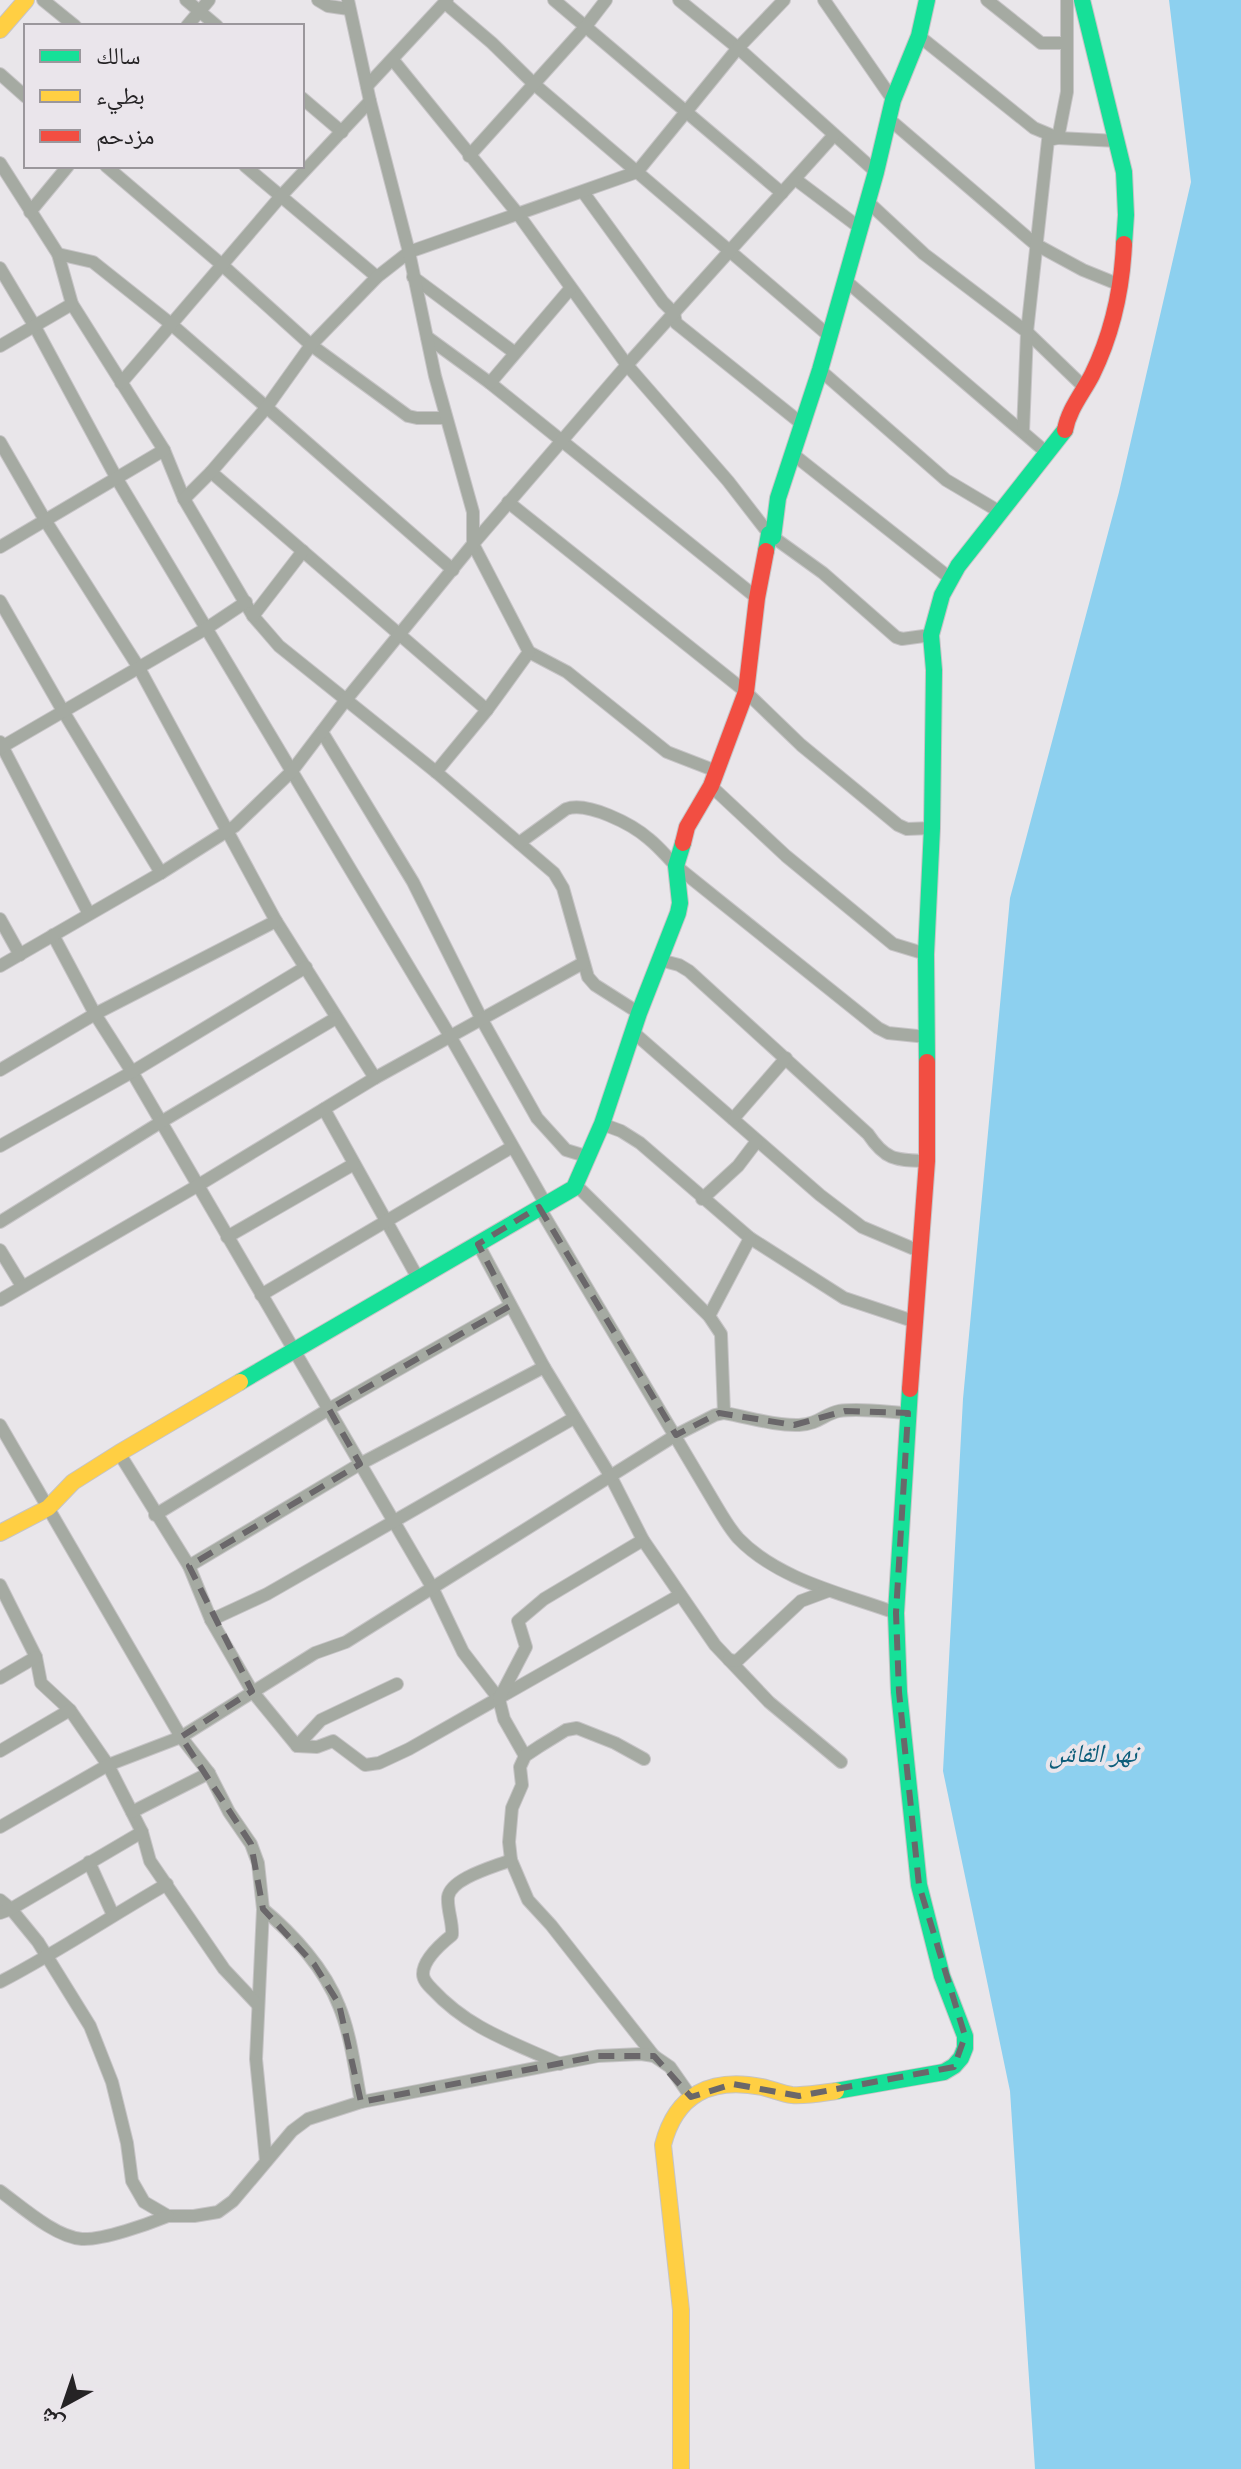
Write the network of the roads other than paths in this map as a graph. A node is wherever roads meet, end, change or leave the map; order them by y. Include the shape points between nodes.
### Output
1 (26, 0) edge
2 (43, 0) edge
3 (186, 0) edge
4 (209, 0) edge
5 (318, 0) edge
6 (554, 0) edge
7 (606, 0) edge
8 (679, 0) edge
9 (784, 0) edge
10 (824, 0) edge
11 (927, 0) edge
12 (987, 0) edge
13 (1067, 0) edge
14 (1082, 0) edge
15 (446, 2) edge
16 (349, 4) edge
17 (200, 11) junction
18 (73, 24) edge
19 (189, 24) edge
20 (215, 24) edge
21 (586, 26) junction
22 (0, 30) edge
23 (919, 36) junction
24 (1066, 43) junction
25 (738, 48) junction
26 (393, 60) junction
27 (0, 74) edge
28 (534, 84) junction
29 (367, 86) junction
30 (24, 95) edge
31 (304, 100) edge
32 (893, 100) junction
33 (370, 101) junction
34 (686, 113) junction
35 (889, 119) junction
36 (342, 132) junction
37 (834, 135) junction
38 (1058, 138) junction
39 (1118, 141) junction
40 (469, 156) junction
41 (0, 163) edge
42 (66, 168) edge
43 (108, 168) edge
44 (247, 168) edge
45 (637, 172) junction
46 (876, 172) junction
47 (795, 179) junction
48 (583, 192) junction
49 (782, 193) junction
50 (281, 196) junction
51 (868, 202) junction
52 (30, 212) junction
53 (518, 214) junction
54 (860, 228) junction
55 (1035, 244) junction
56 (730, 250) junction
57 (409, 252) junction
58 (58, 254) junction
59 (221, 264) junction
60 (0, 268) edge
61 (377, 277) junction
62 (413, 277) junction
63 (846, 281) junction
64 (1120, 285) junction
65 (570, 289) junction
66 (72, 304) junction
67 (674, 313) junction
68 (171, 324) junction
69 (34, 325) junction
70 (1027, 332) junction
71 (828, 335) junction
72 (427, 337) junction
73 (311, 345) junction
74 (0, 346) edge
75 (515, 353) junction
76 (627, 365) junction
77 (820, 370) junction
78 (121, 383) junction
79 (490, 383) junction
80 (1085, 388) junction
81 (266, 408) junction
82 (446, 418) junction
83 (802, 424) junction
84 (1023, 432) junction
85 (562, 441) junction
86 (0, 442) edge
87 (164, 450) junction
88 (1047, 453) junction
89 (794, 455) junction
90 (211, 472) junction
91 (117, 479) junction
92 (184, 499) junction
93 (508, 502) junction
94 (1000, 512) junction
95 (45, 520) junction
96 (771, 536) junction
97 (473, 544) junction
98 (0, 547) edge
99 (303, 551) junction
100 (453, 570) junction
101 (951, 579) junction
102 (757, 598) junction
103 (0, 601) edge
104 (246, 602) junction
105 (253, 616) junction
106 (207, 628) junction
107 (399, 634) junction
108 (931, 635) junction
109 (529, 652) junction
110 (139, 668) junction
111 (746, 692) junction
112 (345, 701) junction
113 (487, 710) junction
114 (63, 711) junction
115 (322, 732) junction
116 (1, 746) edge
117 (292, 771) junction
118 (436, 772) junction
119 (713, 779) junction
120 (932, 828) junction
121 (227, 831) junction
122 (519, 843) junction
123 (676, 866) junction
124 (161, 873) junction
125 (89, 914) junction
126 (0, 919) edge
127 (276, 921) junction
128 (53, 935) junction
129 (926, 954) junction
130 (20, 955) junction
131 (660, 960) junction
132 (583, 963) junction
133 (0, 966) edge
134 (306, 967) junction
135 (639, 1013) junction
136 (95, 1014) junction
137 (336, 1018) junction
138 (482, 1020) junction
139 (633, 1032) junction
140 (450, 1036) junction
141 (927, 1037) junction
142 (786, 1058) junction
143 (0, 1070) edge
144 (132, 1072) junction
145 (375, 1078) junction
146 (324, 1109) junction
147 (733, 1119) junction
148 (161, 1122) junction
149 (602, 1124) junction
150 (757, 1141) junction
151 (0, 1146) edge
152 (512, 1147) junction
153 (589, 1157) junction
154 (927, 1161) junction
155 (354, 1164) junction
156 (576, 1185) junction
157 (197, 1186) junction
158 (702, 1199) junction
159 (542, 1205) junction
160 (387, 1220) junction
161 (0, 1222) edge
162 (227, 1237) junction
163 (750, 1238) junction
164 (478, 1244) junction
165 (0, 1250) edge
166 (919, 1251) junction
167 (419, 1280) junction
168 (22, 1286) junction
169 (261, 1295) junction
170 (0, 1300) edge
171 (510, 1306) junction
172 (709, 1316) junction
173 (916, 1322) junction
174 (293, 1351) junction
175 (544, 1367) junction
176 (329, 1409) junction
177 (724, 1413) junction
178 (908, 1413) junction
179 (574, 1418) junction
180 (0, 1425) edge
181 (676, 1435) junction
182 (119, 1453) junction
183 (360, 1464) junction
184 (611, 1477) junction
185 (48, 1508) junction
186 (155, 1515) junction
187 (393, 1521) junction
188 (0, 1533) edge
189 (643, 1540) junction
190 (189, 1566) junction
191 (0, 1585) edge
192 (432, 1587) junction
193 (831, 1590) junction
194 (680, 1595) junction
195 (4, 1601) edge
196 (896, 1613) junction
197 (211, 1620) junction
198 (36, 1657) junction
199 (729, 1660) junction
200 (0, 1678) edge
201 (397, 1684) dead end
202 (252, 1691) junction
203 (499, 1699) junction
204 (70, 1710) junction
205 (181, 1737) junction
206 (297, 1746) junction
207 (0, 1751) edge
208 (525, 1756) junction
209 (644, 1759) dead end
210 (841, 1762) dead end
211 (108, 1765) junction
212 (209, 1773) junction
213 (132, 1812) junction
214 (0, 1827) edge
215 (142, 1832) junction
216 (511, 1860) junction
217 (89, 1862) junction
218 (167, 1884) junction
219 (0, 1900) edge
220 (263, 1909) junction
221 (6, 1911) edge
222 (113, 1915) junction
223 (48, 1957) junction
224 (0, 1982) edge
225 (258, 2005) junction
226 (654, 2056) junction
227 (560, 2064) junction
228 (691, 2097) junction
229 (361, 2102) junction
230 (266, 2161) junction
231 (0, 2191) edge
232 (168, 2216) junction
233 (681, 2469) edge

1 - 22 main road
2 - 18 street
3 - 17 street
4 - 17 street
5 - 16 street via 328,6
6 - 21 street
7 - 21 street
8 - 25 street
9 - 25 street
10 - 32 street
11 - 23 main road
12 - 24 street via 1041,43
13 - 24 street
14 - 39 main road
15 - 26 street
15 - 28 street
16 - 29 street
17 - 19 street
17 - 20 street
21 - 28 street
21 - 34 street
23 - 32 main road
23 - 38 street via 1023,121
24 - 38 street via 1067,92
25 - 34 street
25 - 37 street
26 - 29 street
26 - 40 street
27 - 30 street
28 - 40 street
28 - 45 street
29 - 33 street
31 - 36 street
32 - 35 main road
33 - 36 street
33 - 57 street
34 - 45 street
34 - 49 street
35 - 46 main road
35 - 55 street
36 - 50 street
37 - 46 street
37 - 47 street
38 - 39 street
38 - 55 street via 1048,140
39 - 64 main road via 1126,183
40 - 53 street
41 - 52 street
42 - 52 street
43 - 59 street
44 - 50 street
45 - 48 street
45 - 56 street
46 - 51 main road
47 - 49 street
47 - 54 street
48 - 53 street
48 - 67 street
49 - 56 street
50 - 59 street
50 - 61 street
51 - 54 main road
51 - 70 street via 924,254
52 - 58 street
53 - 57 street
53 - 65 street
54 - 63 main road
55 - 64 street
55 - 70 street
56 - 67 street
56 - 71 street
57 - 61 street
57 - 62 street
58 - 66 street
58 - 68 street via 93,262
59 - 68 street
59 - 73 street
60 - 69 street
61 - 73 street
62 - 72 street
62 - 75 street
63 - 71 main road
63 - 84 street
64 - 80 main road via 1113,322
65 - 75 street
65 - 76 street
66 - 69 street
66 - 78 street
67 - 76 street
67 - 83 street via 687,333
68 - 78 street
68 - 81 street
69 - 74 street
69 - 91 street
70 - 80 street
70 - 84 street
71 - 77 main road
72 - 79 street
72 - 82 street
73 - 81 street
73 - 82 street via 408,416
75 - 79 street
76 - 85 street
76 - 96 street
77 - 83 main road
77 - 94 street via 946,480
78 - 87 street
79 - 85 street
80 - 88 main road
81 - 90 street
81 - 100 street
82 - 97 street via 473,512
83 - 89 main road
84 - 88 street
85 - 93 street
85 - 102 street
86 - 95 street
87 - 91 street
87 - 92 street
88 - 94 main road
89 - 96 main road
89 - 101 street
90 - 92 street
90 - 99 street
91 - 95 street
91 - 106 street
92 - 104 street
93 - 97 street
93 - 111 street
94 - 101 main road
95 - 98 street
95 - 110 street
96 - 102 main road
96 - 108 street via 896,637
97 - 100 street
97 - 109 street
99 - 105 street
99 - 107 street
100 - 107 street
101 - 108 main road
102 - 111 main road
103 - 114 street
104 - 105 street
104 - 106 street
105 - 112 street via 279,646
106 - 110 street
106 - 117 street
107 - 112 street
107 - 113 street
108 - 120 main road
109 - 113 street
109 - 119 street via 567,672 667,752
110 - 114 street
110 - 121 street
111 - 119 main road
111 - 120 street via 898,825
112 - 115 street
112 - 118 street
113 - 118 street
114 - 116 street
114 - 124 street
115 - 117 street
115 - 138 street via 413,882
116 - 125 street
117 - 121 street
117 - 140 street
118 - 122 street
119 - 123 main road via 687,827
119 - 129 street via 786,856 893,944
120 - 129 main road
121 - 124 street
121 - 127 street
122 - 123 street via 566,809 580,806 640,832
122 - 132 street via 559,880
123 - 131 main road via 680,903
123 - 141 street via 883,1032
124 - 125 street
125 - 128 street
126 - 130 street
127 - 134 street
127 - 136 street
128 - 130 street
128 - 136 street
129 - 141 main road
130 - 133 street
131 - 135 main road
131 - 142 street via 689,971
132 - 135 street via 595,985
132 - 138 street
134 - 137 street
134 - 144 street
135 - 139 main road
136 - 143 street
136 - 144 street
137 - 145 street
137 - 148 street
138 - 140 street
138 - 153 street via 537,1118 566,1150
139 - 147 street
139 - 149 main road
140 - 145 street
140 - 152 street
141 - 154 main road
142 - 147 street
142 - 154 street via 868,1134 878,1150 894,1160
144 - 148 street
144 - 151 street
145 - 146 street
146 - 155 street
146 - 157 street
147 - 150 street
148 - 157 street
148 - 161 street
149 - 153 main road
149 - 158 street via 640,1143
150 - 158 street
150 - 166 street via 862,1227
152 - 159 street
152 - 160 street
153 - 156 main road
154 - 166 main road
155 - 160 street
155 - 162 street
156 - 159 main road
156 - 172 street
157 - 162 street
157 - 168 street
158 - 163 street
159 - 164 main road
159 - 181 street
160 - 167 street
160 - 169 street
162 - 169 street
163 - 172 street
163 - 173 street via 844,1298
164 - 167 main road
164 - 171 street
165 - 168 street
166 - 173 main road
167 - 174 main road
168 - 170 street
169 - 174 street
171 - 175 street
171 - 176 street
172 - 177 street via 721,1334
173 - 178 main road
174 - 176 street
174 - 182 main road
175 - 179 street
175 - 183 street
176 - 183 street
176 - 186 street
177 - 178 street via 794,1425 845,1411
177 - 181 street
178 - 196 main road
179 - 184 street
179 - 187 street
180 - 185 street
181 - 184 street
181 - 193 street via 737,1537 791,1574
182 - 185 main road via 73,1482
182 - 186 street
183 - 187 street
183 - 190 street
184 - 189 street
184 - 192 street
185 - 188 main road
185 - 205 street
186 - 190 street
187 - 192 street
187 - 197 street
189 - 194 street
189 - 203 street via 544,1599 518,1621 526,1647
190 - 197 street
191 - 195 street
192 - 202 street via 346,1642 315,1653
192 - 203 street via 463,1652
193 - 196 street
193 - 199 street via 801,1601 737,1661
194 - 199 street
194 - 203 street
195 - 198 street
196 - 228 main road via 915,1855 933,1945 965,2036 962,2057 944,2072 807,2095 733,2084 709,2087
197 - 202 street
198 - 200 street
198 - 204 street via 41,1683
199 - 210 street via 769,1702
201 - 206 street via 321,1720
202 - 205 street
202 - 206 street
203 - 206 street via 372,1765 333,1741
203 - 208 street
204 - 207 street
204 - 211 street
205 - 211 street
205 - 212 street
208 - 209 street via 577,1728
208 - 216 street via 522,1785 512,1808
211 - 213 street
211 - 214 street
212 - 213 street
212 - 220 street via 251,1844
213 - 215 street
215 - 217 street
215 - 218 street via 150,1861
216 - 226 street via 528,1900
216 - 227 street via 455,1883 448,1894 452,1935 438,1946 423,1976 463,2018
217 - 221 street
217 - 222 street
218 - 222 street
218 - 225 street via 217,1960
219 - 221 street
220 - 225 street
220 - 229 street via 293,1938 332,1990
221 - 223 street
222 - 223 street
223 - 224 street
223 - 232 street via 101,2050 132,2181 144,2202
225 - 230 street via 256,2059
226 - 227 street via 598,2056
226 - 228 street via 670,2067
227 - 229 street
228 - 233 main road via 671,2118 663,2145 681,2306
229 - 230 street via 308,2119
230 - 232 street via 218,2212
231 - 232 street via 57,2230 82,2239

